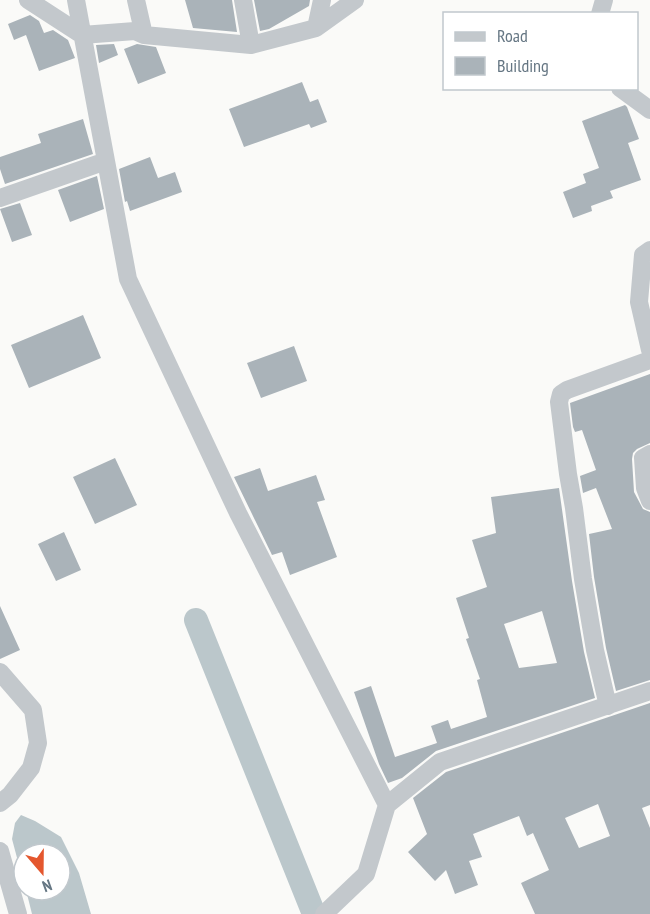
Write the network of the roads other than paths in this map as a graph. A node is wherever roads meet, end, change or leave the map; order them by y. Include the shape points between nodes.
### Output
1 (28, 0) edge
2 (76, 0) edge
3 (136, 0) edge
4 (243, 0) edge
5 (322, 0) edge
6 (355, 0) edge
7 (316, 28) junction
8 (144, 34) junction
9 (82, 35) junction
10 (251, 45) junction
11 (623, 90) edge
12 (650, 110) edge
13 (106, 161) junction
14 (0, 198) edge
15 (650, 250) edge
16 (650, 350) edge
17 (650, 360) edge
18 (650, 454) edge
19 (650, 501) edge
20 (0, 672) edge
21 (650, 692) edge
22 (608, 705) junction
23 (0, 804) edge
24 (387, 805) junction
25 (0, 851) edge
26 (18, 914) edge
27 (324, 914) edge

1 - 9 street
2 - 9 street
3 - 8 street
4 - 10 street
5 - 7 street
6 - 7 street
7 - 10 street
8 - 9 street via 135,31
8 - 10 street
9 - 13 street
11 - 12 street
13 - 14 street
13 - 24 street via 128,279 238,513
15 - 16 street via 643,255 639,302
17 - 22 street via 567,390 559,402 585,589
18 - 19 street via 643,458
20 - 23 street via 33,710 38,742 31,768
21 - 22 street
22 - 24 street via 440,762
24 - 27 street via 366,874
25 - 26 street

